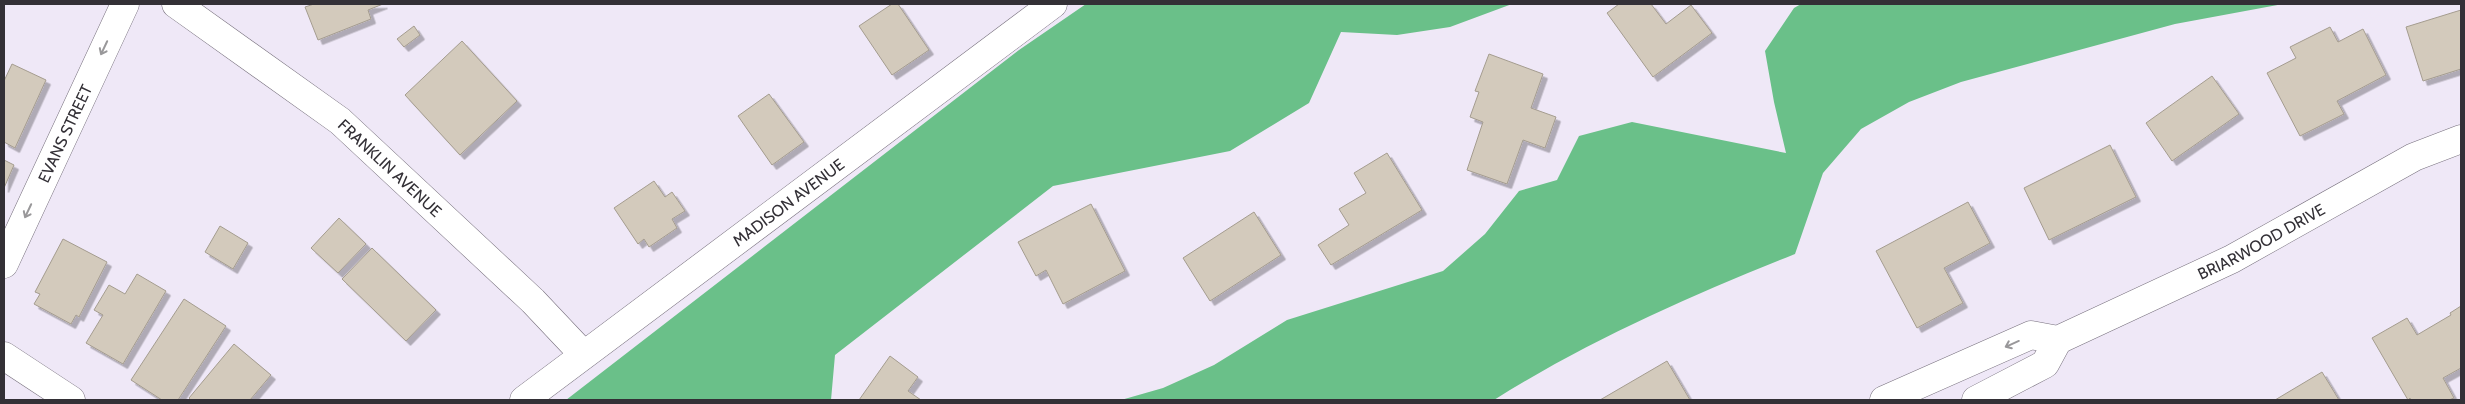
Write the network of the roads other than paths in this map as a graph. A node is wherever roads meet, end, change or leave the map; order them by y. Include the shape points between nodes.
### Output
1 (125, 4) edge
2 (176, 4) edge
3 (1053, 4) edge
4 (2461, 139) edge
5 (4, 264) edge
6 (2058, 340) junction
7 (583, 354) junction
8 (4, 356) edge
9 (71, 400) edge
10 (524, 400) edge
11 (1884, 400) edge
12 (1976, 400) edge

1 -> 5 street, EVANS STREET
2 - 7 street, FRANKLIN AVENUE via 340,121 533,301
3 - 7 street, MADISON AVENUE
4 - 6 street, BRIARWOOD DRIVE via 2414,157 2232,259
6 -> 11 street via 2031,336
6 - 12 street via 2045,364
7 - 10 street, MADISON AVENUE
8 - 9 street

